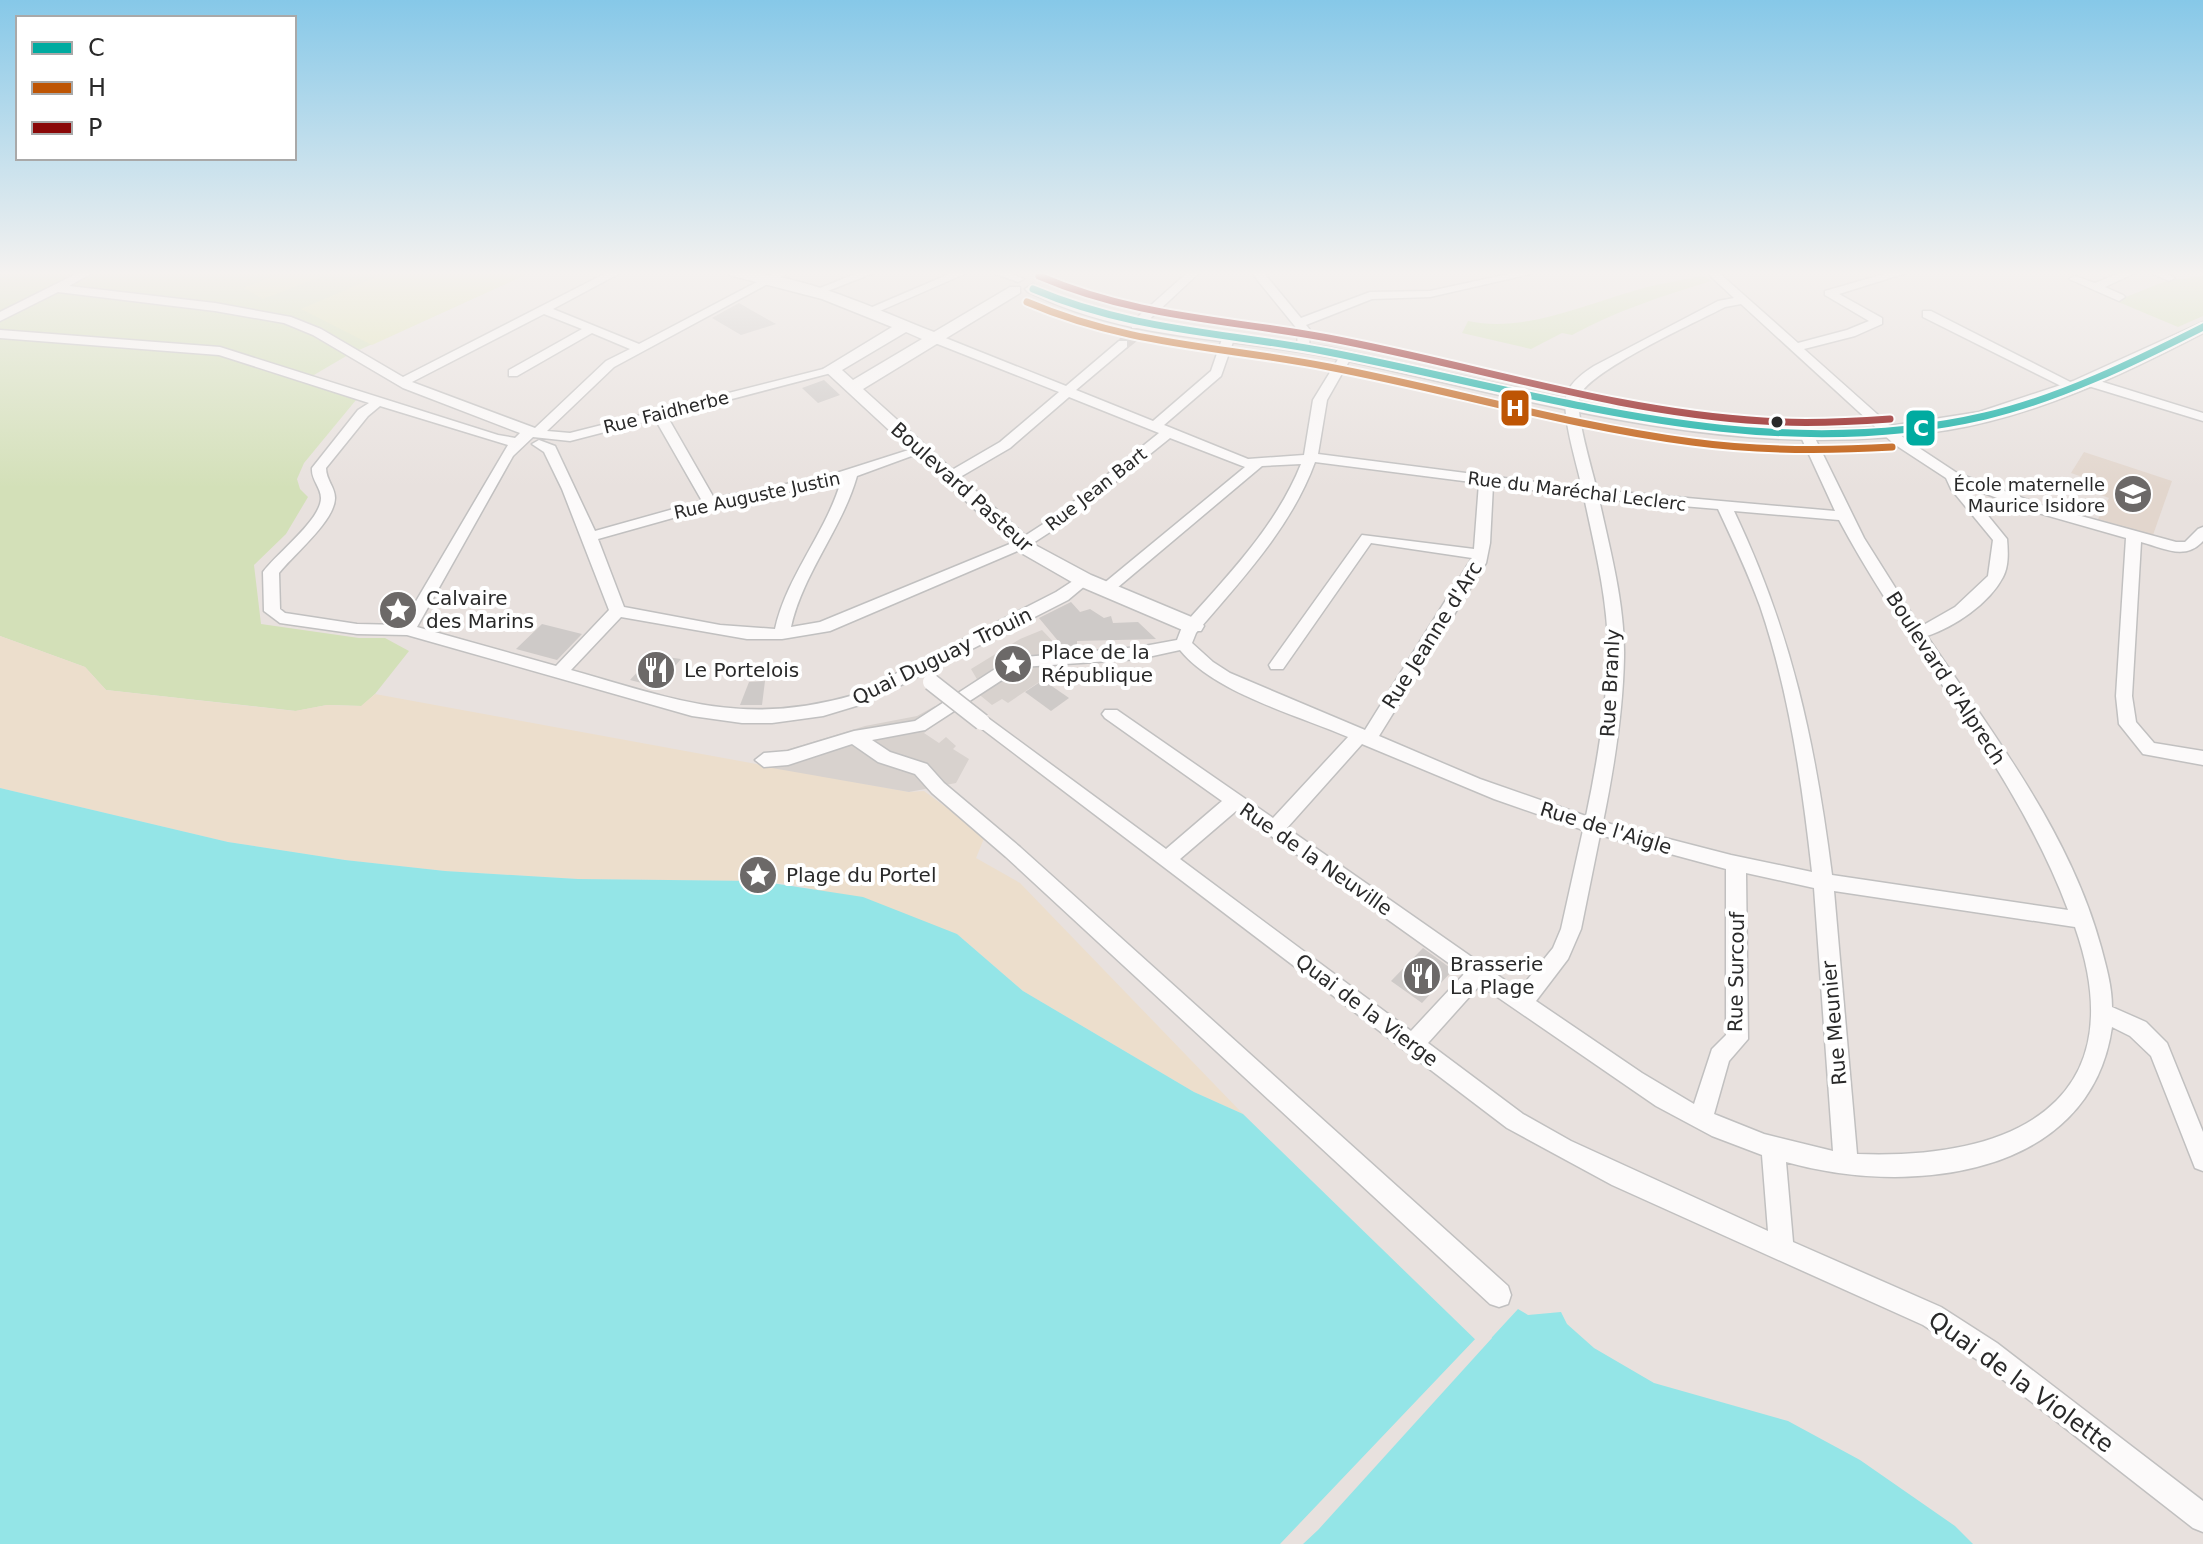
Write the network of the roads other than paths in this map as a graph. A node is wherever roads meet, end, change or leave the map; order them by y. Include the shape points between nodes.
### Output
1 (131, 344) edge
2 (337, 344) edge
3 (475, 344) edge
4 (563, 344) edge
5 (630, 344) edge
6 (646, 344) edge
7 (874, 344) edge
8 (924, 344) edge
9 (949, 344) edge
10 (1122, 344) tunnel mouth
11 (1227, 344) edge
12 (1270, 344) edge
13 (1304, 344) edge
14 (1646, 344) edge
15 (1794, 344) edge
16 (1808, 344) edge
17 (1993, 344) edge
18 (2168, 344) edge
19 (1797, 347) junction
20 (639, 348) junction
21 (1303, 348) junction
22 (1346, 356) junction
23 (831, 369) junction
24 (512, 372) dead end
25 (402, 382) junction
26 (2083, 385) junction
27 (852, 388) junction
28 (1069, 392) junction
29 (379, 401) junction
30 (1572, 407) junction
31 (659, 414) junction
32 (2203, 417) edge
33 (1162, 429) junction
34 (1891, 433) junction
35 (539, 436) junction
36 (1808, 437) junction
37 (517, 442) junction
38 (921, 450) junction
39 (1311, 458) junction
40 (1257, 464) junction
41 (850, 474) junction
42 (1952, 476) junction
43 (950, 477) junction
44 (1486, 480) junction
45 (1592, 494) junction
46 (710, 503) junction
47 (1725, 508) junction
48 (1845, 516) junction
49 (2203, 532) edge
50 (2134, 535) junction
51 (592, 536) junction
52 (1022, 544) junction
53 (1481, 555) junction
54 (1084, 580) junction
55 (1105, 589) junction
56 (617, 611) junction
57 (407, 630) junction
58 (782, 634) junction
59 (1916, 634) junction
60 (1188, 635) junction
61 (1277, 665) dead end
62 (558, 674) junction
63 (924, 676) junction
64 (1111, 714) dead end
65 (854, 737) junction
66 (1364, 737) junction
67 (2203, 758) edge
68 (764, 760) dead end
69 (1235, 801) junction
70 (1592, 825) junction
71 (1275, 828) junction
72 (1167, 859) junction
73 (1736, 864) junction
74 (1821, 883) junction
75 (2081, 920) junction
76 (1478, 973) junction
77 (1522, 1003) junction
78 (2102, 1012) junction
79 (1413, 1044) junction
80 (1701, 1119) junction
81 (1773, 1148) junction
82 (2203, 1160) edge
83 (1846, 1164) junction
84 (1781, 1248) junction
85 (1499, 1295) dead end
86 (2203, 1518) edge

1 - 29 street, Rue Faidherbe via 220,351
2 - 25 street
3 - 25 street
4 - 24 street
5 - 20 street
6 - 20 street
7 - 23 street
8 - 27 street
9 - 28 street
10 - 28 street
11 - 33 street, Rue Jean Bart via 1215,376
12 - 21 street
13 - 21 street
14 - 30 street via 1593,372 1573,391
15 - 19 street
16 - 19 street
17 - 26 street
18 - 26 street
19 - 34 street
20 - 35 street via 606,367
21 - 22 street
22 - 30 street
22 - 39 street via 1320,400
23 - 27 street, Boulevard Pasteur
23 - 31 street, Rue Faidherbe
25 - 35 street
26 - 32 street
26 - 34 street via 1964,421
27 - 38 street, Boulevard Pasteur
28 - 33 street
28 - 43 street via 998,450
29 - 37 street, Rue Faidherbe
29 - 57 street, Quai Duguay Trouin via 319,468 328,500 271,572 272,611 287,620
30 - 36 street via 1679,428
30 - 45 street, Rue Branly
31 - 35 street, Rue Faidherbe via 570,437
31 - 46 street
33 - 40 street
33 - 52 street, Rue Jean Bart via 1062,518
34 - 36 street
34 - 42 street
35 - 37 street, Rue Faidherbe via 527,447
35 - 51 street
36 - 48 street, Boulevard d'Alprech
37 - 57 street
38 - 41 street, Rue Auguste Justin
38 - 43 street, Boulevard Pasteur
39 - 40 street, Rue du Maréchal Leclerc
39 - 44 street, Rue du Maréchal Leclerc
39 - 60 street via 1297,492 1257,551
40 - 55 street
41 - 46 street, Rue Auguste Justin
41 - 58 street via 844,497 788,609
42 - 50 street via 2036,508
42 - 59 street via 2000,539 1998,571 1992,583 1933,631
43 - 52 street, Boulevard Pasteur
44 - 45 street, Rue du Maréchal Leclerc
44 - 53 street, Rue Jeanne d'Arc
45 - 47 street, Rue du Maréchal Leclerc
45 - 70 street, Rue Branly via 1610,587 1616,655 1605,768
46 - 51 street, Rue Auguste Justin
47 - 48 street, Rue du Maréchal Leclerc
47 - 74 street, Rue Meunier via 1779,642 1806,754
48 - 59 street, Boulevard d'Alprech
49 - 50 street via 2186,548
50 - 67 street via 2124,707 2128,724 2149,749
51 - 56 street
52 - 54 street, Boulevard Pasteur
52 - 58 street, Rue Jean Bart via 833,624
53 - 61 street via 1367,538
53 - 66 street, Rue Jeanne d'Arc
54 - 55 street, Boulevard Pasteur
54 - 63 street, Quai Duguay Trouin
55 - 60 street, Boulevard Pasteur
56 - 58 street, Rue Jean Bart
56 - 62 street
57 - 62 street, Quai Duguay Trouin
59 - 75 street, Boulevard d'Alprech via 2021,794
60 - 65 street via 1139,653 1022,661 919,726
60 - 66 street, Rue de l'Aigle via 1191,654 1218,671
62 - 63 street, Quai Duguay Trouin via 692,710 760,717 834,708
63 - 72 street, Quai de la Vierge, bridge
64 - 69 street, Rue de la Neuville
65 - 68 street via 788,758
65 - 85 street via 884,757 921,769
66 - 70 street, Rue de l'Aigle via 1509,798
66 - 71 street, Rue Jeanne d'Arc
69 - 71 street, Rue de la Neuville
69 - 72 street
70 - 73 street, Rue de l'Aigle
70 - 77 street, Rue Branly via 1567,941
71 - 76 street, Rue de la Neuville
72 - 79 street, Quai de la Vierge
73 - 74 street, Rue de l'Aigle
73 - 80 street, Rue Surcouf via 1738,1034 1720,1056
74 - 75 street, Rue de l'Aigle
74 - 83 street, Rue Meunier
75 - 78 street, Boulevard d'Alprech via 2100,981
76 - 77 street, Rue de la Neuville
76 - 79 street
77 - 80 street, Rue de la Neuville
78 - 82 street via 2138,1029 2159,1050
78 - 83 street, Boulevard d'Alprech via 2088,1078 2065,1110 2042,1127 1995,1149 1947,1162 1887,1168
79 - 84 street, Quai de la Vierge via 1515,1121 1563,1149
80 - 81 street, Rue de la Neuville
81 - 83 street, Rue de la Neuville
81 - 84 street
84 - 86 street, Quai de la Violette via 1951,1327

